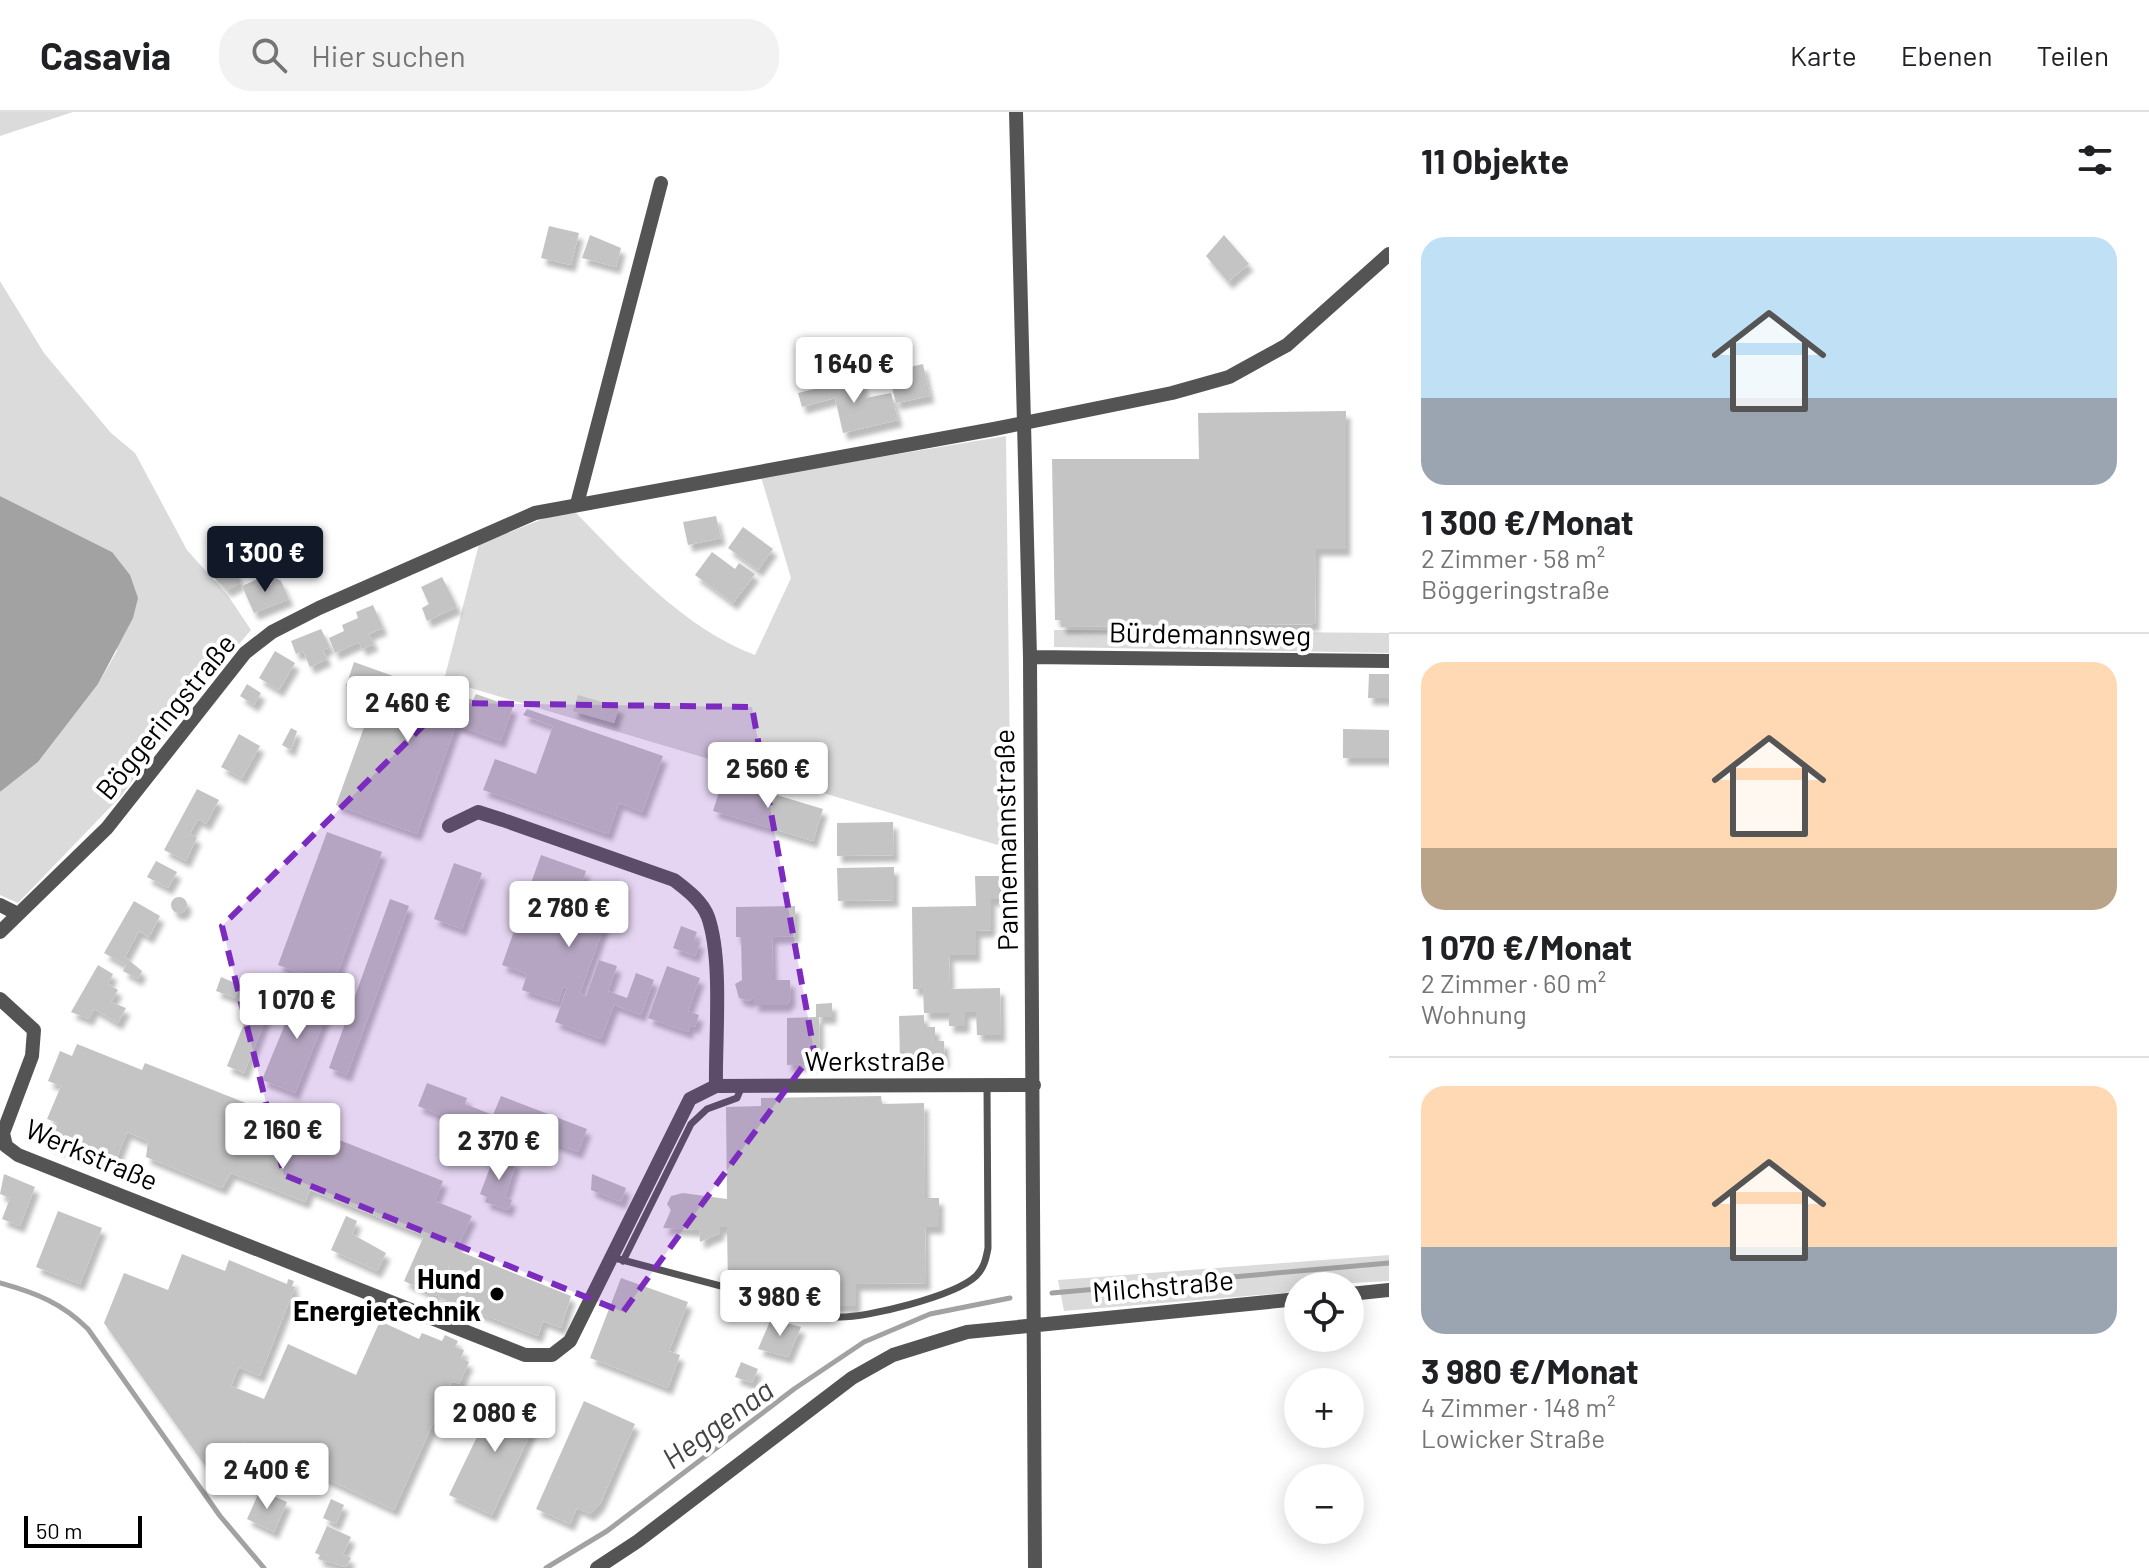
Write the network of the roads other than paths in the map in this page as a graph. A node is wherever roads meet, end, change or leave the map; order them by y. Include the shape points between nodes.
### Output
1 (1016, 112) edge
2 (661, 183) dead end
3 (1389, 254) edge
4 (1021, 423) junction
5 (577, 504) junction
6 (1030, 657) junction
7 (1389, 661) edge
8 (449, 826) dead end
9 (0, 905) edge
10 (18, 914) junction
11 (0, 932) edge
12 (0, 999) edge
13 (987, 1085) junction
14 (1034, 1085) junction
15 (716, 1086) junction
16 (742, 1086) junction
17 (617, 1259) junction
18 (1389, 1290) edge
19 (1364, 1293) edge
20 (1284, 1300) edge
21 (1032, 1324) junction
22 (597, 1568) edge
23 (1035, 1568) edge

1 - 4 street, Pannemannstraße
2 - 5 street
3 - 4 street, Böggeringstraße via 1259,364 1172,393
4 - 5 street, Böggeringstraße
4 - 6 street, Pannemannstraße
5 - 10 street, Böggeringstraße via 535,513 272,632 215,688 107,828
6 - 7 street, Bürdemannsweg
6 - 14 street, Pannemannstraße
8 - 15 street via 478,812 674,880 694,896 707,915 714,951
9 - 10 street
10 - 11 street, Böggeringstraße
12 - 17 street, Werkstraße via 34,1030 32,1056 3,1133 6,1146 18,1155 525,1355 552,1355 570,1341
13 - 14 street, Werkstraße
13 - 16 street, Werkstraße
13 - 17 lane via 988,1248 985,1265 967,1283 875,1314 838,1317
14 - 21 street, Pannemannstraße
15 - 16 street, Werkstraße
15 - 17 street, Werkstraße via 690,1099
16 - 17 lane via 737,1098 707,1109 691,1124
18 - 19 street
20 - 21 street, Milchstraße
21 - 22 street, Milchstraße via 967,1332 893,1355 852,1378
21 - 23 street, Pannemannstraße

